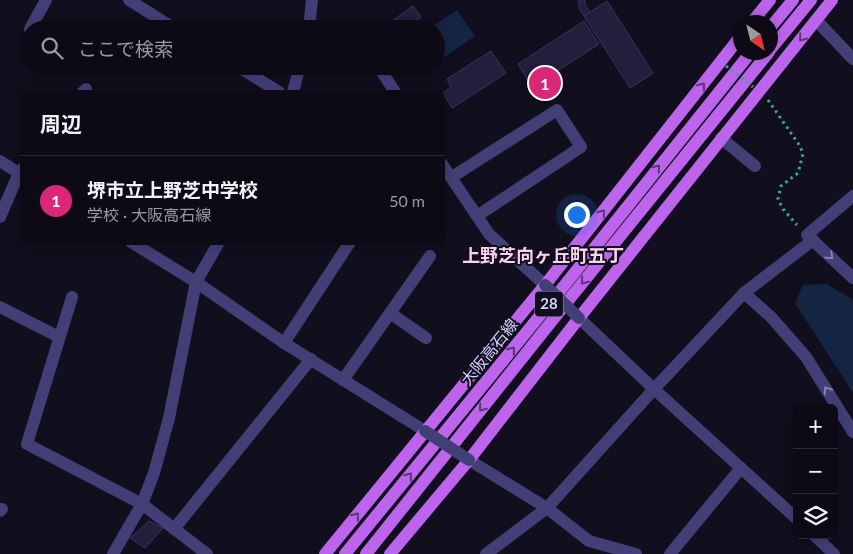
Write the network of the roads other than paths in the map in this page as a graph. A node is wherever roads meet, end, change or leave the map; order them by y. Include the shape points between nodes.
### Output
1 (46, 0) edge
2 (129, 0) edge
3 (312, 0) edge
4 (770, 0) edge
5 (793, 0) edge
6 (811, 0) edge
7 (832, 0) edge
8 (758, 15) edge
9 (778, 18) edge
10 (35, 20) edge
11 (161, 20) edge
12 (310, 20) edge
13 (816, 20) junction
14 (778, 40) edge
15 (733, 46) edge
16 (853, 59) edge
17 (745, 60) edge
18 (762, 60) edge
19 (251, 75) edge
20 (298, 75) edge
21 (384, 75) edge
22 (276, 90) edge
23 (294, 90) edge
24 (394, 90) edge
25 (722, 138) junction
26 (0, 162) edge
27 (755, 166) dead end
28 (445, 168) edge
29 (20, 172) edge
30 (20, 174) edge
31 (452, 177) junction
32 (853, 196) edge
33 (478, 216) junction
34 (0, 218) edge
35 (810, 237) junction
36 (136, 245) edge
37 (217, 245) edge
38 (348, 245) edge
39 (430, 256) dead end
40 (853, 278) edge
41 (196, 282) junction
42 (545, 285) junction
43 (744, 293) junction
44 (72, 298) dead end
45 (0, 307) edge
46 (390, 313) junction
47 (579, 318) junction
48 (59, 337) junction
49 (426, 338) dead end
50 (284, 343) junction
51 (311, 360) junction
52 (343, 380) junction
53 (654, 388) junction
54 (425, 431) junction
55 (853, 432) edge
56 (469, 460) junction
57 (741, 468) junction
58 (142, 504) junction
59 (547, 508) junction
60 (793, 515) edge
61 (174, 529) junction
62 (818, 539) edge
63 (113, 554) edge
64 (207, 554) edge
65 (325, 554) edge
66 (345, 554) edge
67 (366, 554) edge
68 (390, 554) edge
69 (486, 554) edge
70 (636, 554) edge
71 (670, 554) edge
72 (834, 554) edge

1 - 10 street
2 - 11 street
3 - 12 street
4 - 8 main road
5 - 9 main road
6 - 14 main road, 大阪高石線 / 28
7 - 13 main road
13 - 16 street
13 -> 25 main road via 756,89
42 -> 15 main road
66 -> 17 main road, 大阪高石線 / 28
18 -> 67 main road, 大阪高石線 / 28
19 - 22 street
20 - 23 street
21 - 24 street
25 - 27 street
25 - 47 main road
26 - 29 street
28 - 31 street
30 - 34 street
31 - 33 street
31 - 33 street via 557,110 581,147
32 - 35 street
33 - 42 street via 490,234
35 -> 40 street
35 - 43 street
36 - 41 street
37 - 41 street
38 - 50 street
39 - 46 street
41 - 50 street
41 - 58 street via 168,418 154,473
42 - 47 street, bridge
42 - 54 main road
43 - 53 street
55 -> 43 street via 806,357 772,317
44 - 48 street
45 - 48 street
46 - 49 street
46 - 52 street
47 - 53 street
47 - 56 main road
48 - 58 street via 27,444
50 - 51 street
51 - 52 street
51 - 61 street
52 - 54 street
53 - 57 street
53 - 59 street
54 - 56 street, bridge
65 -> 54 main road
56 - 59 street
56 - 68 main road
57 - 60 street
57 - 71 street
58 - 61 street
58 - 63 street
59 - 69 street
59 - 70 street via 589,541
61 - 64 street
62 - 72 street

